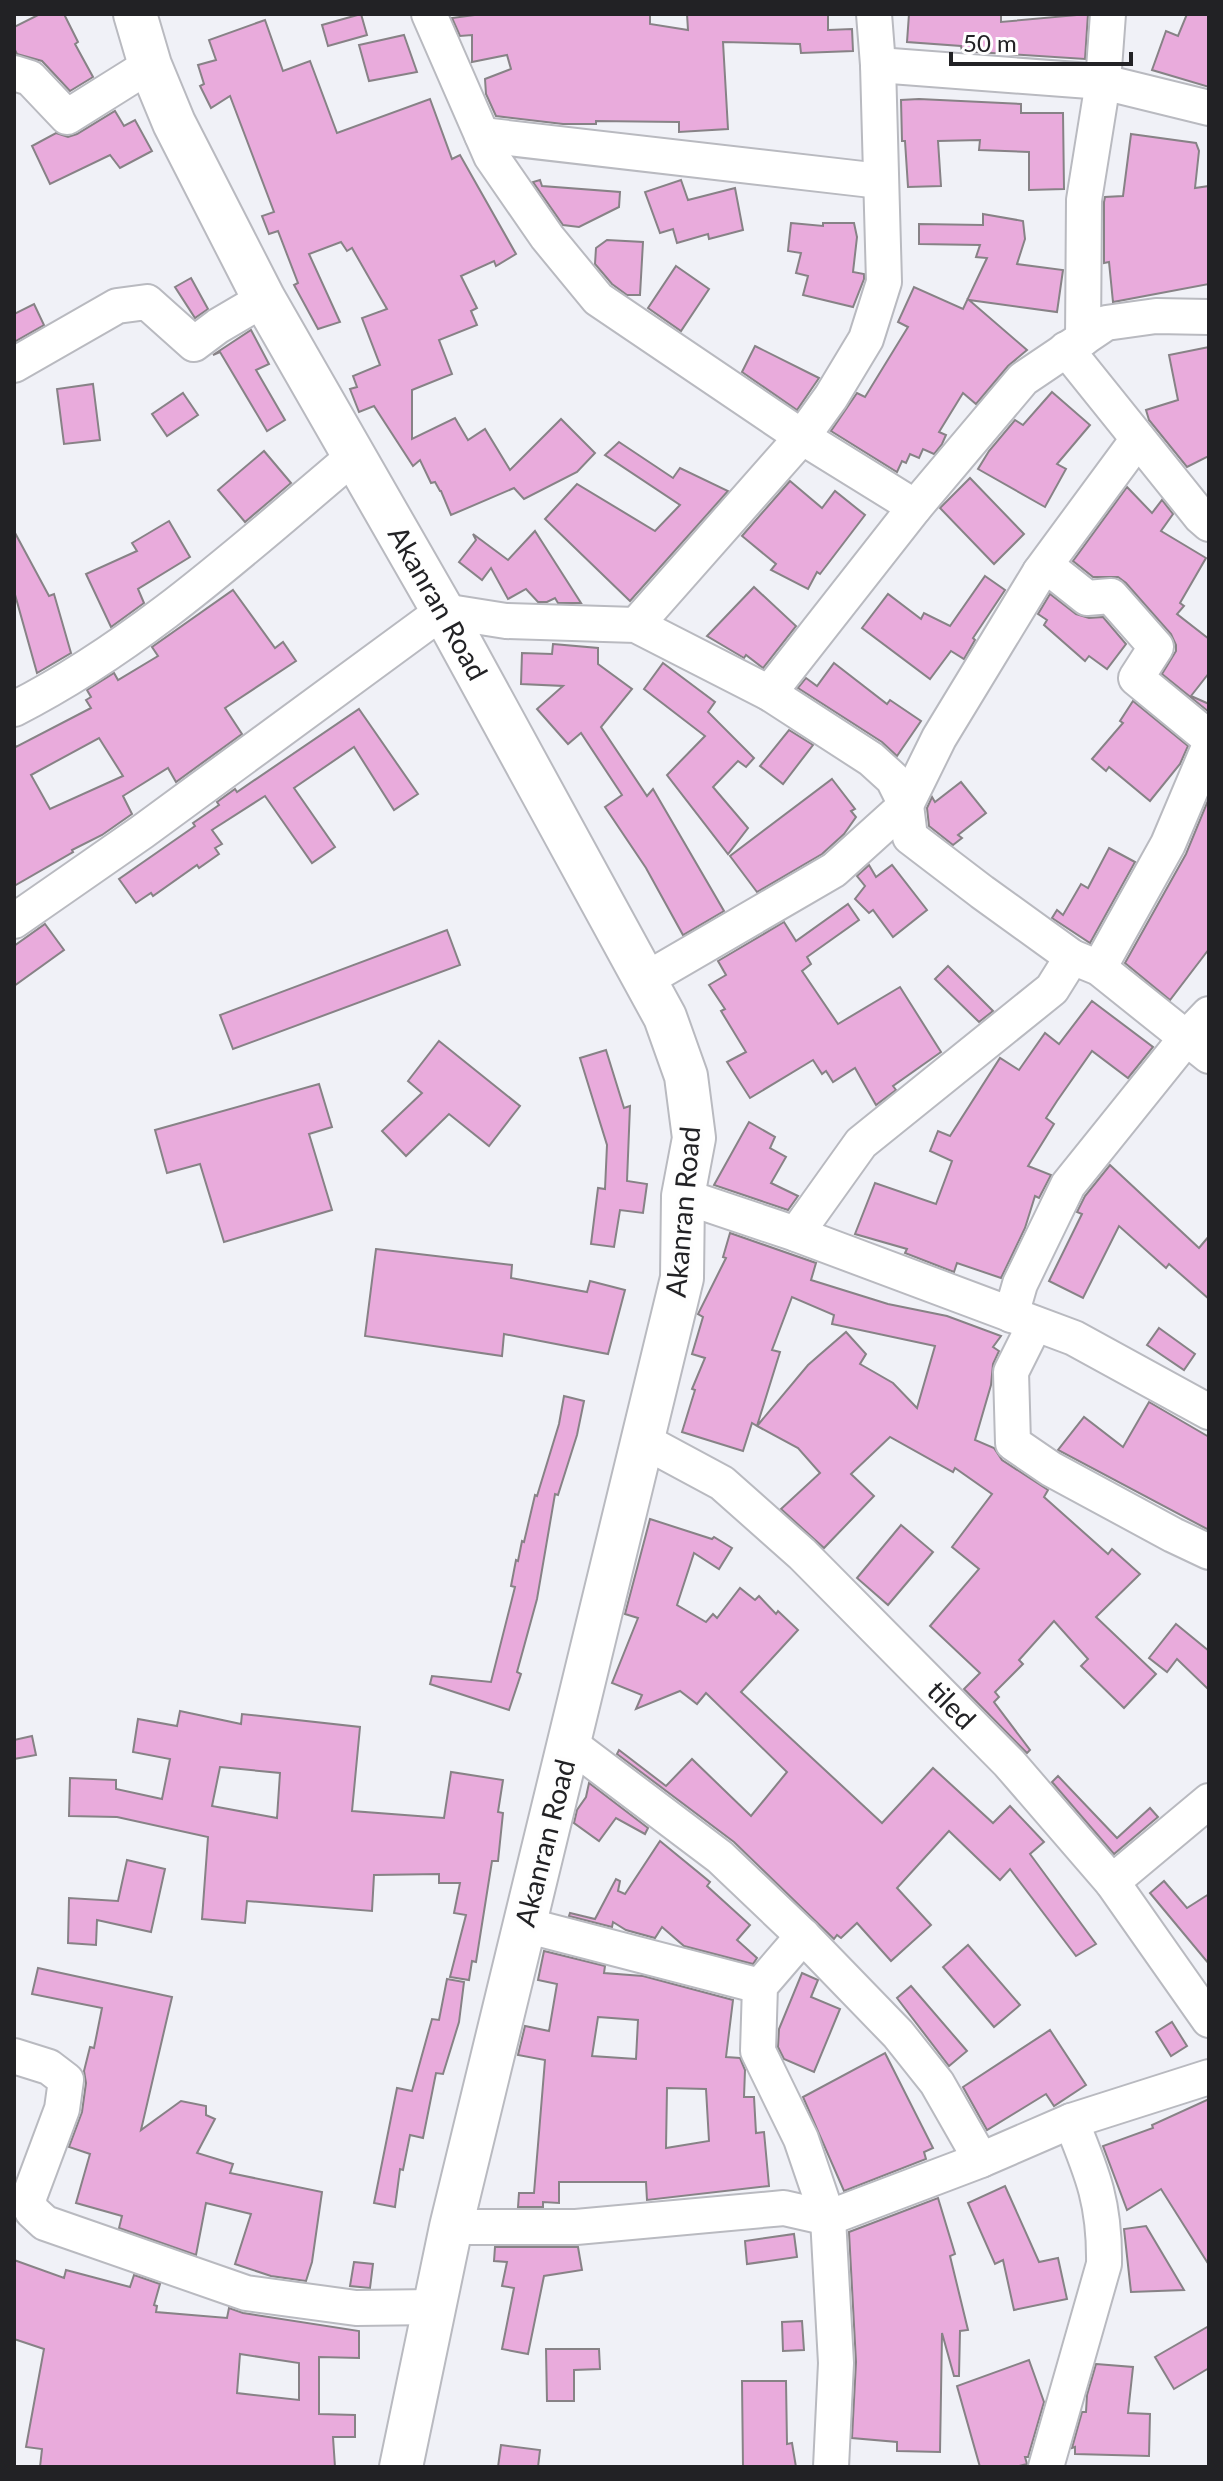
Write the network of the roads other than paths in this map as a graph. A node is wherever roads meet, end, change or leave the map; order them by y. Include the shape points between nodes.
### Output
1 (135, 14) edge
2 (429, 14) edge
3 (874, 14) edge
4 (1108, 14) edge
5 (150, 65) junction
6 (878, 65) junction
7 (14, 73) edge
8 (1103, 82) junction
9 (1209, 108) edge
10 (482, 135) junction
11 (880, 181) junction
12 (264, 299) junction
13 (1209, 317) edge
14 (1074, 344) junction
15 (14, 365) edge
16 (802, 437) junction
17 (1138, 439) junction
18 (353, 457) junction
19 (915, 507) junction
20 (1209, 524) edge
21 (1040, 572) junction
22 (443, 611) junction
23 (636, 625) junction
24 (769, 693) junction
25 (18, 697) edge
26 (1209, 738) edge
27 (1209, 747) edge
28 (906, 805) junction
29 (14, 921) edge
30 (1086, 962) junction
31 (645, 980) junction
32 (1202, 1036) edge
33 (683, 1196) junction
34 (796, 1234) junction
35 (1023, 1319) junction
36 (1209, 1412) edge
37 (644, 1441) junction
38 (1209, 1552) edge
39 (569, 1743) junction
40 (1209, 1801) edge
41 (1112, 1882) junction
42 (525, 1925) junction
43 (803, 1936) junction
44 (760, 1986) junction
45 (1207, 2011) edge
46 (14, 2056) edge
47 (1209, 2077) edge
48 (1071, 2121) junction
49 (981, 2160) junction
50 (828, 2218) junction
51 (451, 2227) junction
52 (434, 2307) junction
53 (401, 2467) edge
54 (831, 2467) edge
55 (1046, 2467) edge

1 - 5 main road, Akanran Road
2 - 10 street
3 - 6 street
4 - 8 street
5 - 7 street via 67,117 30,78
5 - 12 main road, Akanran Road
6 - 8 street
6 - 11 street
8 - 9 street
8 - 14 street via 1084,200
10 - 11 street
10 - 16 street via 547,237 598,299
11 - 16 street via 884,282 866,339
12 - 15 street via 194,344 147,302 117,306
12 - 18 main road, Akanran Road
13 - 14 street via 1156,316 1106,323
14 - 17 street
14 - 19 street via 1023,379
16 - 19 street
16 - 23 street
17 - 20 street
17 - 21 street
18 - 22 main road, Akanran Road
18 - 25 street via 189,594 61,685
19 - 24 street
21 - 26 street via 1053,571 1087,598 1111,596 1156,647 1136,678
21 - 28 street via 939,738
22 - 23 street via 506,621
22 - 29 street
22 - 31 main road, Akanran Road
23 - 24 street
24 - 28 street via 871,759 893,779
27 - 30 street via 1168,844
28 - 30 street via 910,837
28 - 31 street via 834,870
30 - 32 street
30 - 34 street via 861,1143
31 - 33 main road, Akanran Road via 686,1076 694,1138
32 - 35 street via 1068,1185 1020,1284
33 - 34 street
33 - 37 main road, Akanran Road via 682,1278
34 - 35 street
35 - 36 street via 1074,1338
35 - 38 street via 1011,1372 1013,1443 1051,1469
37 - 39 main road, Akanran Road
37 - 41 street, tiled via 722,1483 802,1554 1009,1763
39 - 42 main road, Akanran Road
39 - 43 street via 720,1857
40 - 41 street
41 - 45 street, tiled
42 - 44 street
42 - 51 main road, Akanran Road
43 - 44 street
43 - 49 street via 908,2046 937,2083
44 - 50 street via 758,2051 801,2139
46 - 52 street via 49,2067 66,2080 62,2109 28,2200 45,2223 246,2293 356,2308
47 - 48 street
48 - 49 street
48 - 55 street via 1096,2184 1104,2264
49 - 50 street
50 - 51 street via 784,2208 576,2227
50 - 54 street via 836,2363
51 - 52 main road, Akanran Road
52 - 53 main road, Akanran Road

